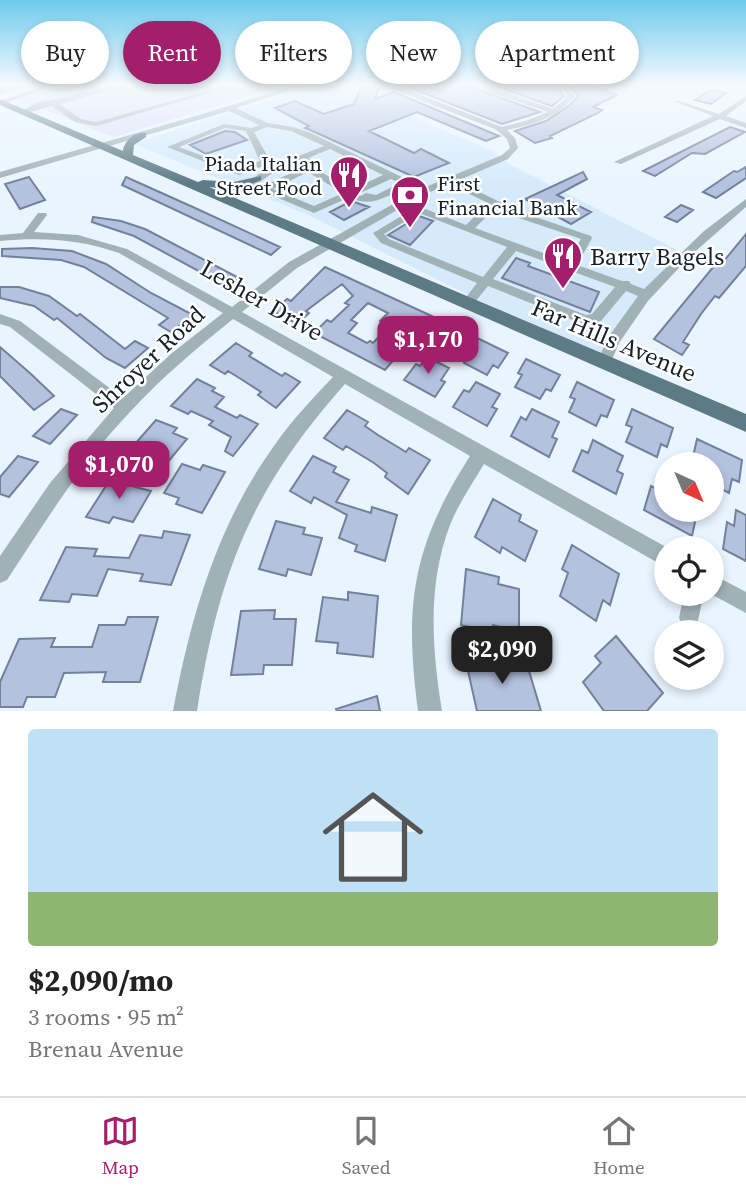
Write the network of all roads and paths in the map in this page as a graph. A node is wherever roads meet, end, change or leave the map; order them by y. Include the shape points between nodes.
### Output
1 (38, 118) edge
2 (72, 118) edge
3 (113, 118) edge
4 (198, 118) edge
5 (253, 118) edge
6 (256, 118) edge
7 (472, 118) edge
8 (539, 118) edge
9 (717, 118) edge
10 (727, 118) edge
11 (263, 123) junction
12 (746, 126) edge
13 (249, 130) junction
14 (502, 130) junction
15 (142, 135) junction
16 (102, 146) junction
17 (331, 146) junction
18 (301, 158) junction
19 (127, 159) junction
20 (618, 162) dead end
21 (268, 166) junction
22 (306, 169) junction
23 (0, 175) edge
24 (391, 175) junction
25 (257, 178) junction
26 (450, 181) junction
27 (184, 182) junction
28 (407, 183) junction
29 (420, 193) junction
30 (350, 194) junction
31 (228, 200) junction
32 (746, 202) edge
33 (499, 205) junction
34 (42, 215) dead end
35 (730, 215) junction
36 (746, 221) edge
37 (468, 229) junction
38 (27, 235) junction
39 (0, 238) edge
40 (332, 244) junction
41 (514, 246) junction
42 (571, 266) junction
43 (485, 281) junction
44 (625, 284) junction
45 (648, 295) junction
46 (467, 304) junction
47 (232, 313) junction
48 (0, 319) edge
49 (604, 363) junction
50 (343, 376) junction
51 (124, 407) junction
52 (746, 424) edge
53 (481, 454) junction
54 (654, 551) edge
55 (0, 573) edge
56 (724, 591) edge
57 (746, 603) edge
58 (692, 606) edge
59 (690, 618) dead end
60 (184, 711) edge
61 (430, 711) edge

1 - 16 main road, Far Hills Avenue
2 - 3 street via 92,124
4 - 15 street
5 - 11 street
6 - 11 street
7 - 14 street
8 - 14 street
9 - 20 street
10 - 12 street
11 - 13 street
11 - 17 street via 293,129
13 - 21 street
13 - 21 street via 224,126 171,146 239,173
14 - 26 street, Shroyer Road via 514,148 505,157
15 - 16 street
15 - 19 main road via 129,144
16 - 19 main road, Far Hills Avenue
16 - 23 street
17 - 18 street
17 - 24 street
18 - 21 street
18 - 22 street
19 - 27 main road, Far Hills Avenue
21 - 25 street
22 - 30 street
22 - 30 street
22 - 30 street via 265,189 314,210
24 - 28 street
24 - 30 street
25 - 27 main road via 232,186
25 - 31 street
26 - 29 street, Shroyer Road
26 - 33 street
27 - 31 main road, Far Hills Avenue
28 - 29 street
28 - 30 street via 373,199 361,200
29 - 40 street, Shroyer Road
31 - 40 main road, Far Hills Avenue
32 - 35 street
33 - 37 street
33 - 42 street via 587,238
34 - 38 street
35 - 36 street
35 - 45 street via 689,250
37 - 41 street
37 - 43 street via 418,209 378,233 385,240
38 - 39 street, Lesher Drive
38 - 47 street, Lesher Drive via 106,244
40 - 46 main road, Far Hills Avenue
40 - 47 street, Shroyer Road via 293,265
41 - 42 street
41 - 43 street
42 - 44 street
43 - 44 street via 585,320 596,318
43 - 46 street
44 - 45 street
45 - 49 street via 613,339
46 - 49 main road, Far Hills Avenue
47 - 50 street, Lesher Drive
47 - 51 street, Shroyer Road
48 - 51 street via 15,324
49 - 52 main road, Far Hills Avenue
50 - 53 street, Lesher Drive
50 - 60 street via 270,463 232,534 202,620
51 - 55 street, Shroyer Road via 55,489
53 - 54 street, Lesher Drive
53 - 61 street via 440,526 430,558 421,626
56 - 57 street
58 - 59 street

